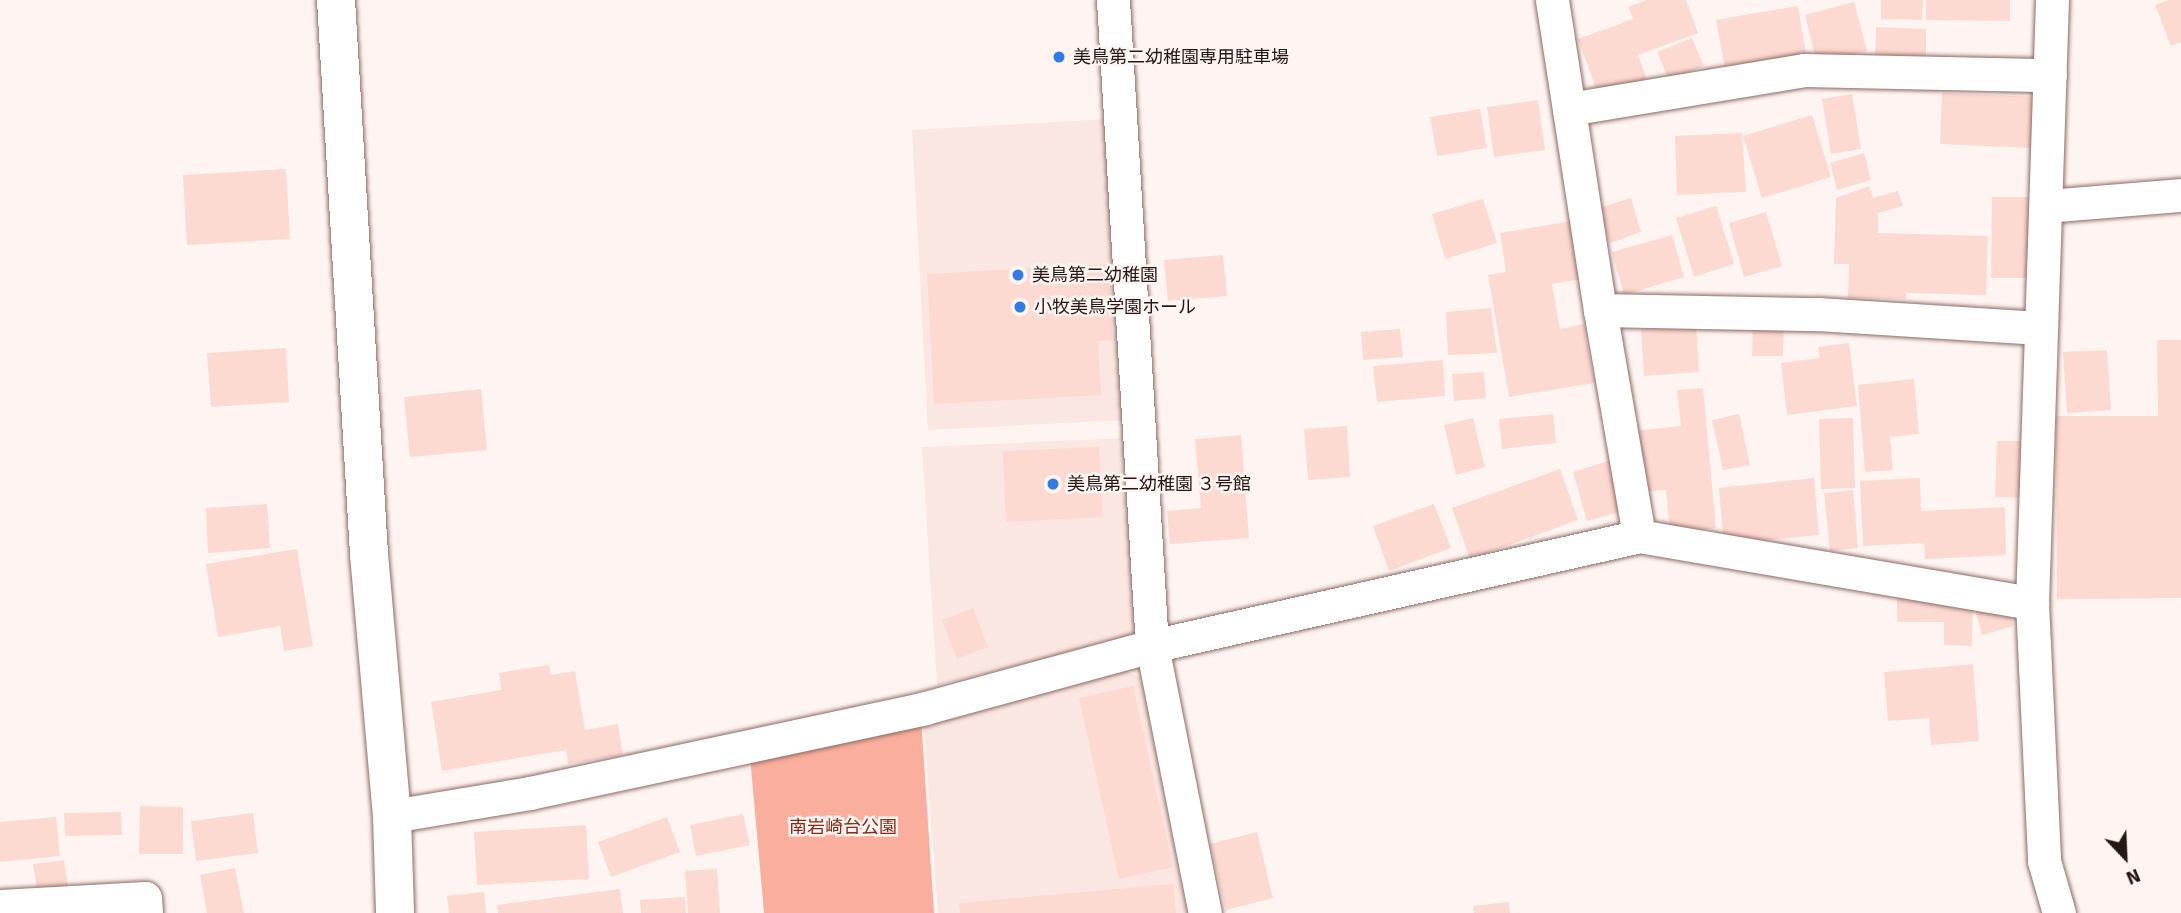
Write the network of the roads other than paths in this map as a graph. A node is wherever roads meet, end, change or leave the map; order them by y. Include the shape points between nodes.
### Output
1 (336, 0) edge
2 (1113, 0) edge
3 (1552, 0) edge
4 (2052, 0) edge
5 (2050, 75) junction
6 (1569, 109) junction
7 (2181, 195) edge
8 (2046, 206) junction
9 (1600, 310) junction
10 (2040, 328) junction
11 (1639, 536) junction
12 (2032, 603) junction
13 (1153, 646) junction
14 (392, 816) junction
15 (0, 906) edge
16 (146, 913) edge
17 (395, 913) edge
18 (1205, 913) edge
19 (2059, 913) edge

1 - 14 street via 369,554
2 - 13 street
3 - 6 street
4 - 5 street
5 - 6 street via 1804,70
5 - 8 street
6 - 9 street
7 - 8 street
8 - 10 street
9 - 10 street via 1818,314
9 - 11 street
10 - 12 street
11 - 12 street
11 - 13 street
12 - 19 street via 2044,861
13 - 14 street via 925,708 530,793
13 - 18 street
14 - 17 street
15 - 16 street via 145,898

